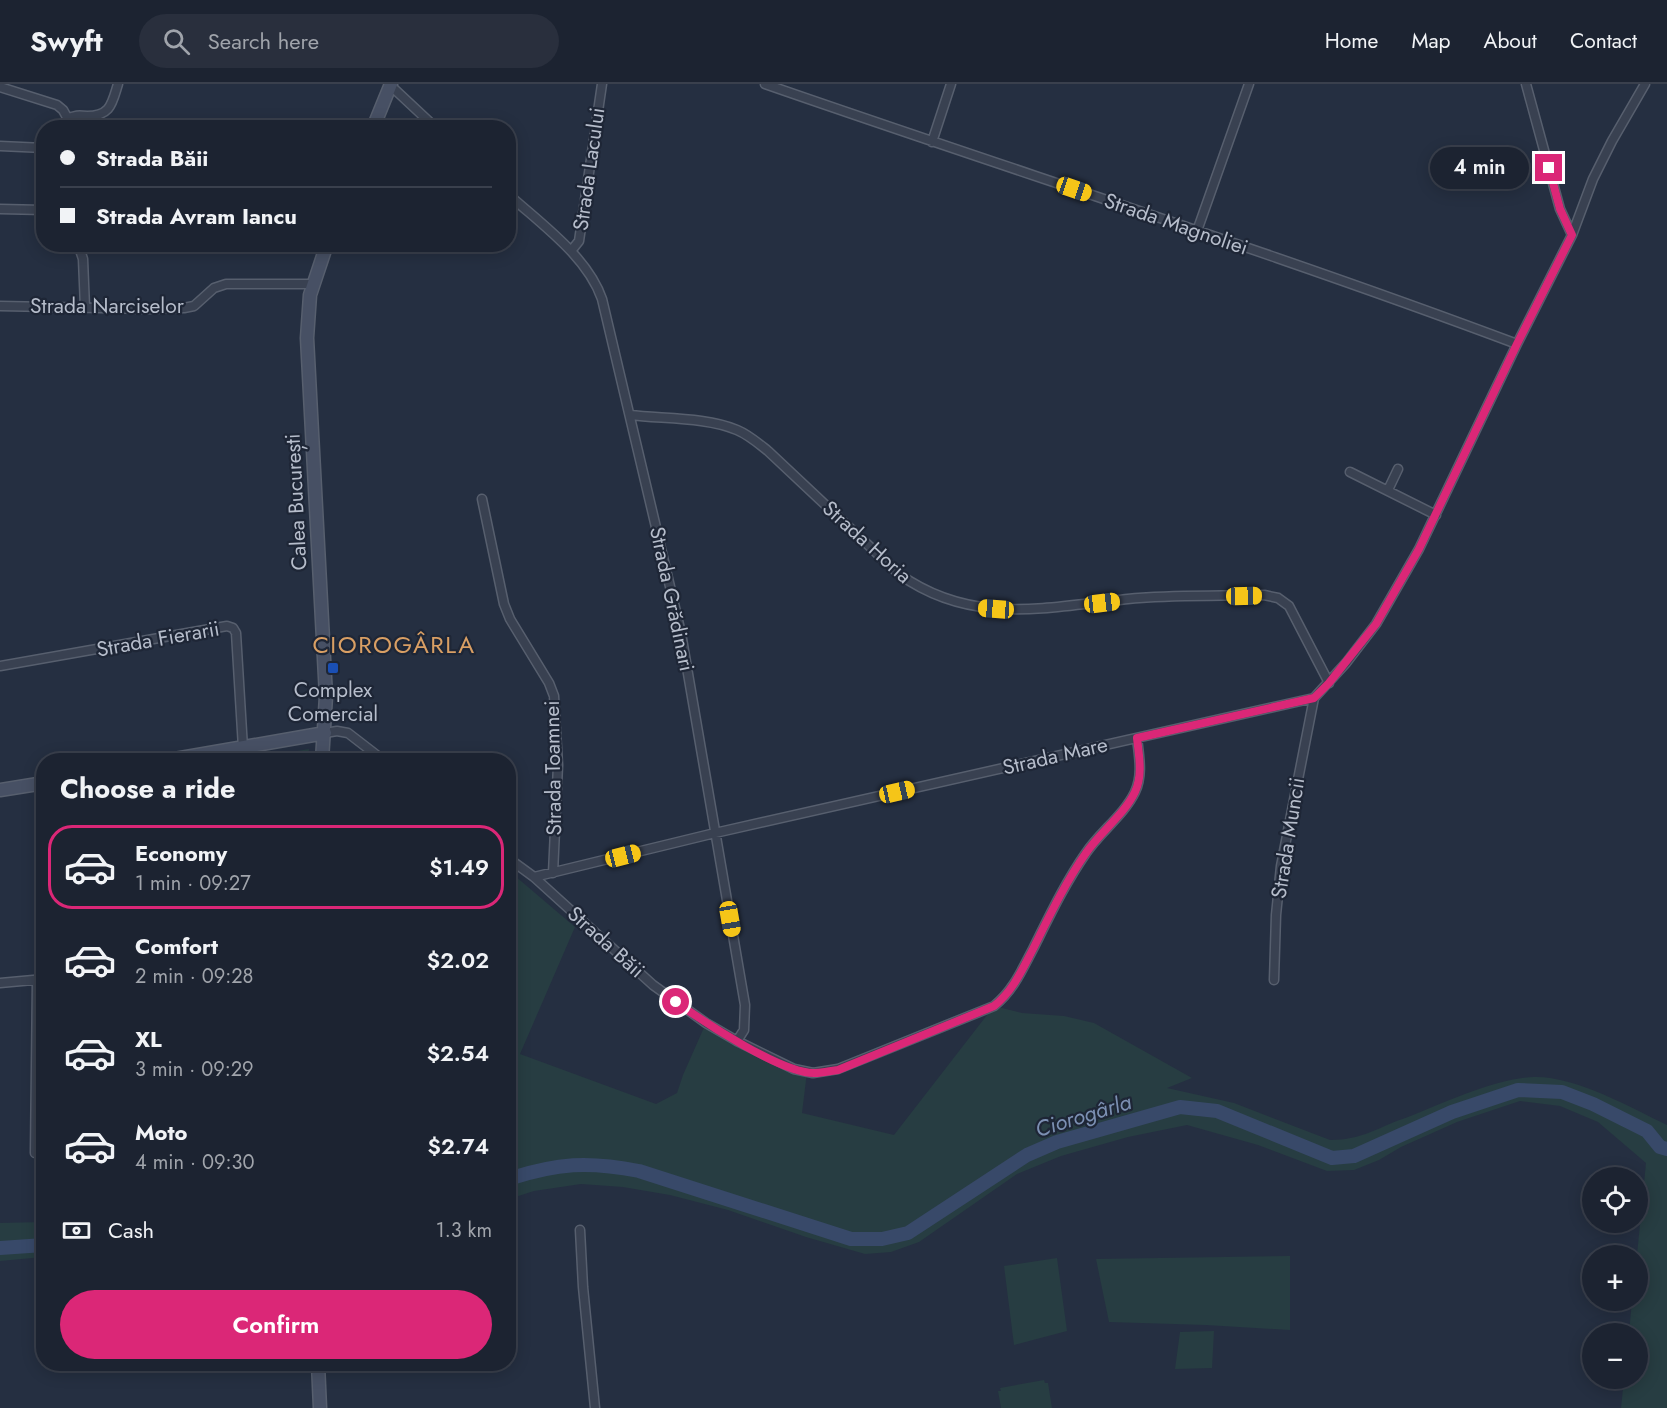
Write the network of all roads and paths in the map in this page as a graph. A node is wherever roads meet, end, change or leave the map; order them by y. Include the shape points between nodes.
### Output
1 (118, 84) edge
2 (602, 84) edge
3 (765, 84) edge
4 (951, 84) edge
5 (1249, 84) edge
6 (1526, 84) edge
7 (1645, 84) edge
8 (391, 85) edge
9 (0, 87) edge
10 (65, 120) edge
11 (70, 120) edge
12 (376, 120) edge
13 (428, 120) edge
14 (932, 142) junction
15 (0, 146) edge
16 (36, 148) edge
17 (516, 201) edge
18 (0, 209) edge
19 (36, 210) edge
20 (1197, 231) junction
21 (1572, 235) junction
22 (571, 251) junction
23 (80, 252) edge
24 (324, 252) edge
25 (313, 284) junction
26 (0, 306) edge
27 (85, 308) junction
28 (1517, 344) junction
29 (630, 416) junction
30 (1398, 469) dead end
31 (1350, 472) dead end
32 (1388, 490) junction
33 (482, 499) dead end
34 (1436, 515) junction
35 (0, 666) edge
36 (1329, 683) junction
37 (1314, 698) junction
38 (325, 733) junction
39 (1137, 738) junction
40 (243, 748) junction
41 (212, 753) edge
42 (323, 753) edge
43 (374, 753) edge
44 (36, 784) edge
45 (0, 790) edge
46 (715, 833) junction
47 (516, 864) edge
48 (554, 873) junction
49 (534, 878) junction
50 (36, 979) edge
51 (1275, 980) dead end
52 (0, 983) edge
53 (737, 1041) junction
54 (36, 1118) edge
55 (35, 1153) dead end
56 (580, 1230) dead end
57 (318, 1371) edge
58 (320, 1408) edge
59 (595, 1408) edge

1 - 11 street via 108,110 100,115 77,115
2 - 22 street, Strada Lacului via 579,241
3 - 14 street, Strada Magnoliei
4 - 14 street
5 - 20 street
6 - 21 street via 1560,209
7 - 21 street via 1607,150
8 - 12 main road
8 - 13 street
9 - 10 street via 57,105
14 - 20 street, Strada Magnoliei
15 - 16 street
17 - 22 street, Strada Grădinari
18 - 19 street
20 - 28 street, Strada Magnoliei
21 - 28 street
22 - 29 street, Strada Grădinari via 598,287
23 - 27 street
24 - 25 main road, Calea București
25 - 27 street, Strada Narciselor via 226,284 214,288 194,306 183,308
25 - 38 main road, Calea București via 307,338
26 - 27 street, Strada Narciselor
28 - 34 street
29 - 36 street, Strada Horia via 714,423 746,435 899,574 955,603 1017,609 1166,597 1278,598 1289,606
29 - 46 street, Strada Grădinari via 681,633
30 - 32 street
31 - 32 street
32 - 34 street
33 - 48 street, Strada Toamnei via 504,604 554,696 558,765
34 - 36 street via 1376,624
35 - 40 street, Strada Fierarii via 230,627 236,633
36 - 37 street
37 - 39 street, Strada Mare
37 - 51 street, Strada Muncii via 1281,866
38 - 40 main road
38 - 42 main road, Calea București
38 - 43 street via 348,733
39 - 46 street, Strada Mare
39 - 53 street, Strada Băii via 1140,779 1135,792 1086,852 1002,1000 838,1070 813,1073 794,1069
40 - 41 main road
44 - 45 main road
46 - 48 street, Strada Mare
46 - 53 street, Strada Grădinari via 745,1005 744,1030
47 - 49 street, Strada Băii
48 - 49 street, Strada Mare
49 - 53 street, Strada Băii via 654,985
50 - 52 street
54 - 55 street
56 - 59 street
57 - 58 main road

